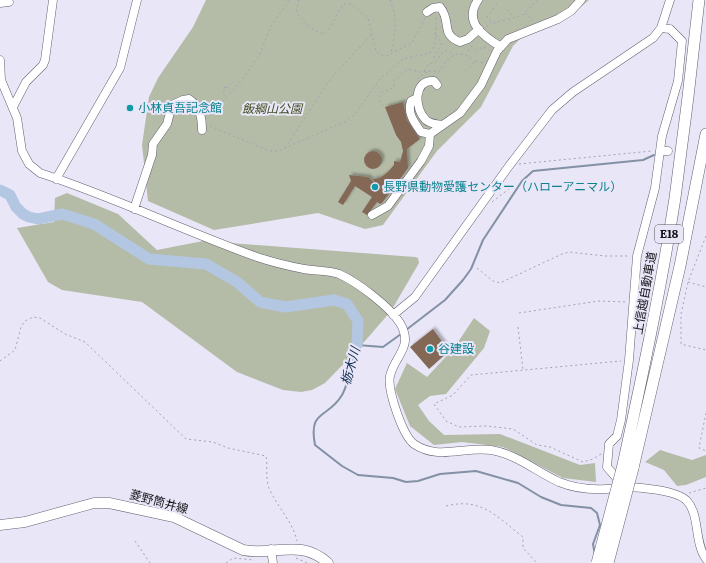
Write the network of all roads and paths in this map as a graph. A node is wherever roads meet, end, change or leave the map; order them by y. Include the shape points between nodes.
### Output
1 (8, 0) edge
2 (53, 0) edge
3 (137, 0) edge
4 (289, 0) edge
5 (299, 0) edge
6 (390, 0) edge
7 (478, 0) edge
8 (537, 0) edge
9 (582, 0) edge
10 (670, 0) edge
11 (698, 0) edge
12 (0, 3) edge
13 (497, 4) dead end
14 (430, 10) junction
15 (507, 10) dead end
16 (524, 13) junction
17 (515, 17) junction
18 (536, 20) dead end
19 (492, 22) junction
20 (661, 28) junction
21 (482, 29) junction
22 (436, 34) junction
23 (372, 35) junction
24 (471, 46) dead end
25 (501, 47) junction
26 (391, 52) junction
27 (490, 54) dead end
28 (454, 55) junction
29 (0, 60) edge
30 (437, 60) junction
31 (475, 62) junction
32 (486, 62) dead end
33 (424, 71) junction
34 (465, 71) dead end
35 (231, 83) dead end
36 (437, 85) dead end
37 (226, 97) junction
38 (417, 98) junction
39 (383, 106) dead end
40 (13, 107) junction
41 (207, 118) dead end
42 (442, 125) junction
43 (203, 127) joint
44 (430, 134) junction
45 (706, 134) edge
46 (285, 148) junction
47 (664, 151) junction
48 (510, 166) junction
49 (56, 179) junction
50 (514, 185) dead end
51 (479, 208) junction
52 (134, 209) junction
53 (372, 215) dead end
54 (706, 236) edge
55 (704, 244) junction
56 (706, 244) edge
57 (637, 256) junction
58 (477, 268) dead end
59 (688, 282) junction
60 (706, 287) edge
61 (633, 301) junction
62 (519, 313) dead end
63 (393, 315) junction
64 (518, 327) dead end
65 (706, 350) edge
66 (629, 360) junction
67 (0, 362) edge
68 (523, 370) junction
69 (706, 412) edge
70 (706, 451) edge
71 (607, 455) junction
72 (628, 466) junction
73 (624, 487) junction
74 (706, 488) edge
75 (678, 496) junction
76 (446, 506) dead end
77 (0, 525) edge
78 (135, 541) dead end
79 (271, 549) junction
80 (296, 553) junction
81 (706, 559) edge
82 (254, 560) dead end
83 (150, 563) edge
84 (226, 563) edge
85 (273, 563) edge
86 (307, 563) edge
87 (328, 563) edge
88 (538, 563) edge
89 (597, 563) edge
90 (608, 563) edge

1 - 12 street via 9,2
2 - 40 street via 45,60 26,82
3 - 49 street via 120,68
4 - 37 path via 271,26 260,54 243,79
5 - 23 path via 296,12 316,33 324,34 331,28 339,9 344,4 351,4 368,18
6 - 26 path via 395,23
7 - 21 street via 473,7 472,19
8 - 16 path
9 - 25 street via 558,19 508,39
10 - 20 street
11 - 72 highway, 上信越自動車道 / E18 via 689,94 674,199
13 - 19 path via 487,17
14 - 21 street via 440,7 445,13 447,31 452,39 460,42
14 - 22 path via 437,18
14 - 26 path via 412,44
15 - 17 path
16 - 17 path
16 - 18 path
17 - 19 path
19 - 21 path
20 - 47 street via 670,29 682,41 678,81 662,136
20 - 48 street via 653,38 573,92 552,110
21 - 25 street
22 - 30 path via 442,44 434,57
22 - 46 path via 435,44 430,53 403,59 379,80 356,113 347,121
23 - 26 path via 376,51 380,55 386,56
23 - 46 path via 332,78
24 - 27 path via 476,50 484,47
25 - 42 street via 480,85 460,113
28 - 30 path via 450,51 444,51
28 - 31 path via 466,54
28 - 33 path via 439,72
29 - 40 street via 1,80
30 - 33 path
31 - 32 path
31 - 34 path
33 - 39 path via 408,69 393,82 393,88 383,90 379,101
35 - 37 path via 222,94
36 - 38 street via 434,81 428,80 423,83 418,90
37 - 41 path
38 - 42 street via 421,114 427,121
38 - 44 street via 410,101 411,115 421,132
40 - 49 street via 22,151 29,164 40,173
42 - 44 street
43 - 46 path via 269,151
43 - 52 street via 197,106 189,99 172,105 167,124 153,144 152,155
44 - 53 street via 429,146 421,161 388,206
45 - 72 highway, 上信越自動車道 / E18 via 680,266
47 - 48 path
47 - 57 street
48 - 51 street
49 - 52 street
50 - 51 path via 495,200
51 - 63 street via 415,297
52 - 63 street via 200,237 270,261 336,273 363,287
54 - 55 path
55 - 56 path
55 - 59 path
57 - 58 path via 569,252 500,283 493,281
57 - 61 street
59 - 60 path
59 - 65 path via 681,314 680,344
61 - 62 path via 599,301
61 - 66 street
63 - 73 street via 400,324 405,346 390,375 389,386 400,420 412,443 429,452 445,454 492,450 572,486 608,489
64 - 68 path
66 - 68 path
66 - 71 street via 621,420 617,436 609,444
67 - 80 path via 15,350 25,321 33,317 40,318 65,334 85,342 186,439 213,442 266,456 268,485 292,529
68 - 71 path via 470,375 453,395 434,404 446,421 459,428 486,426 513,429 537,445 550,447 583,462 602,453
69 - 70 path via 699,448
71 - 73 street via 607,467
72 - 89 highway, 上信越自動車道 / E18, bridge
72 - 90 highway, 上信越自動車道 / E18, bridge
73 - 75 street via 662,491
74 - 75 path
75 - 81 street via 688,502 692,509 698,541
76 - 88 path via 461,502 485,507 523,537 523,548
77 - 79 main road, 菱野筒井線 via 25,522 82,506 109,503 174,517 243,550 254,552
78 - 83 path
79 - 80 main road, 菱野筒井線
79 - 85 street
80 - 86 path
80 - 87 main road, 菱野筒井線 via 314,553
82 - 84 path via 233,558

